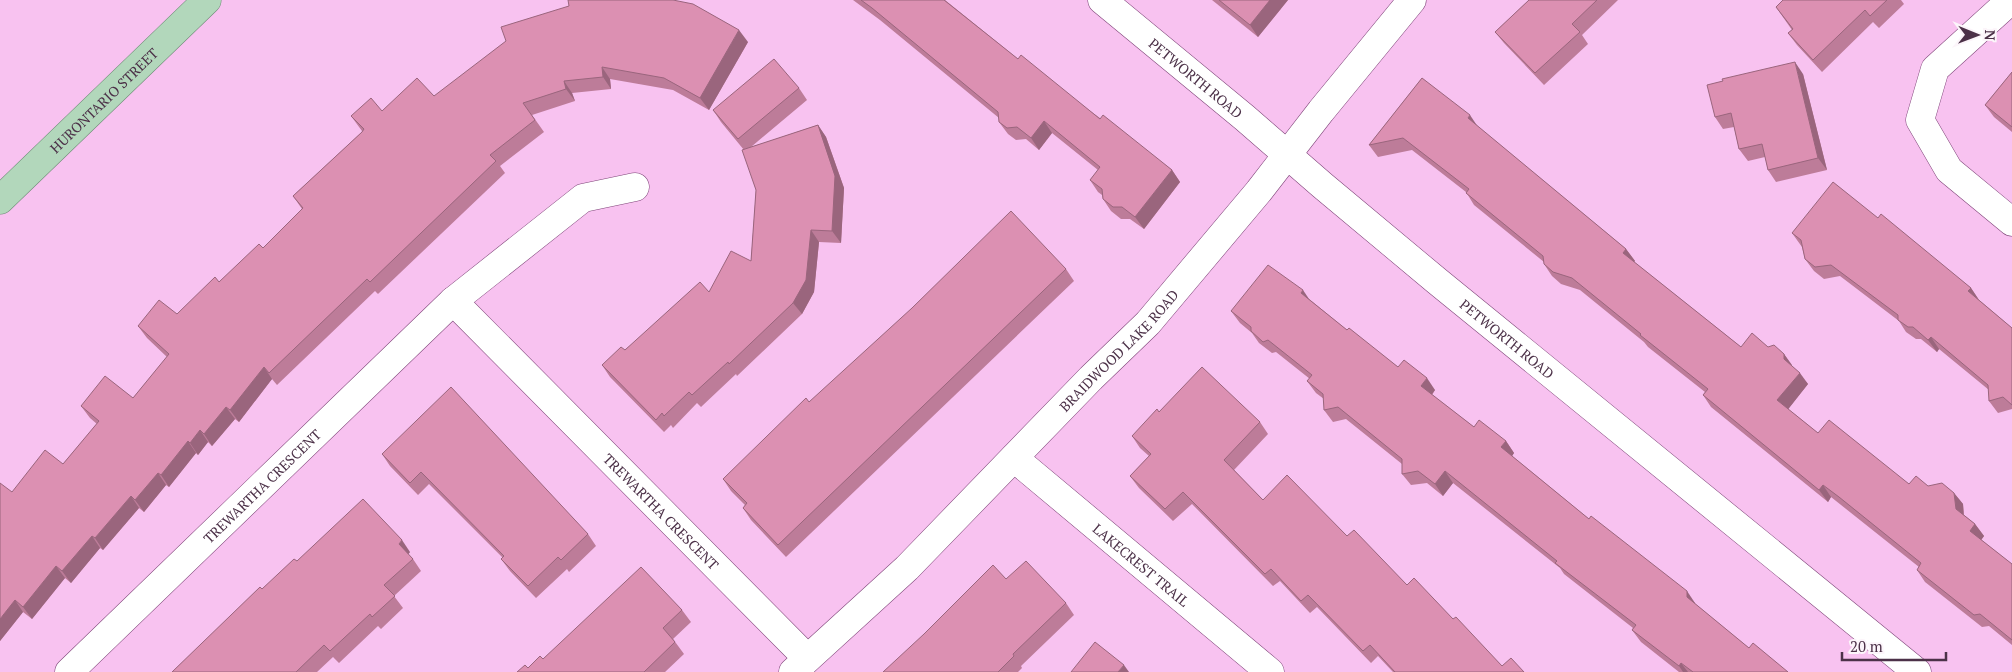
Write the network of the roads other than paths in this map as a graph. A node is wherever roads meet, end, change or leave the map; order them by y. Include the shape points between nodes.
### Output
1 (1102, 0) edge
2 (1412, 0) edge
3 (2011, 0) edge
4 (200, 2) edge
5 (1287, 154) junction
6 (635, 187) dead end
7 (0, 200) edge
8 (2012, 222) edge
9 (453, 301) junction
10 (1014, 458) junction
11 (800, 665) edge
12 (69, 672) edge
13 (1270, 672) edge
14 (1917, 672) edge

1 - 5 street, PETWORTH ROAD
2 - 5 street, BRAIDWOOD LAKE ROAD
3 - 8 street via 1935,69 1920,120 1949,170
4 - 7 main road, HURONTARIO STREET
5 - 10 street, BRAIDWOOD LAKE ROAD via 1148,324
5 - 14 street, PETWORTH ROAD via 1437,281
6 - 9 street, TREWARTHA CRESCENT via 583,198
9 - 11 street, TREWARTHA CRESCENT
9 - 12 street, TREWARTHA CRESCENT
10 - 11 street, BRAIDWOOD LAKE ROAD via 907,568
10 - 13 street, LAKECREST TRAIL

